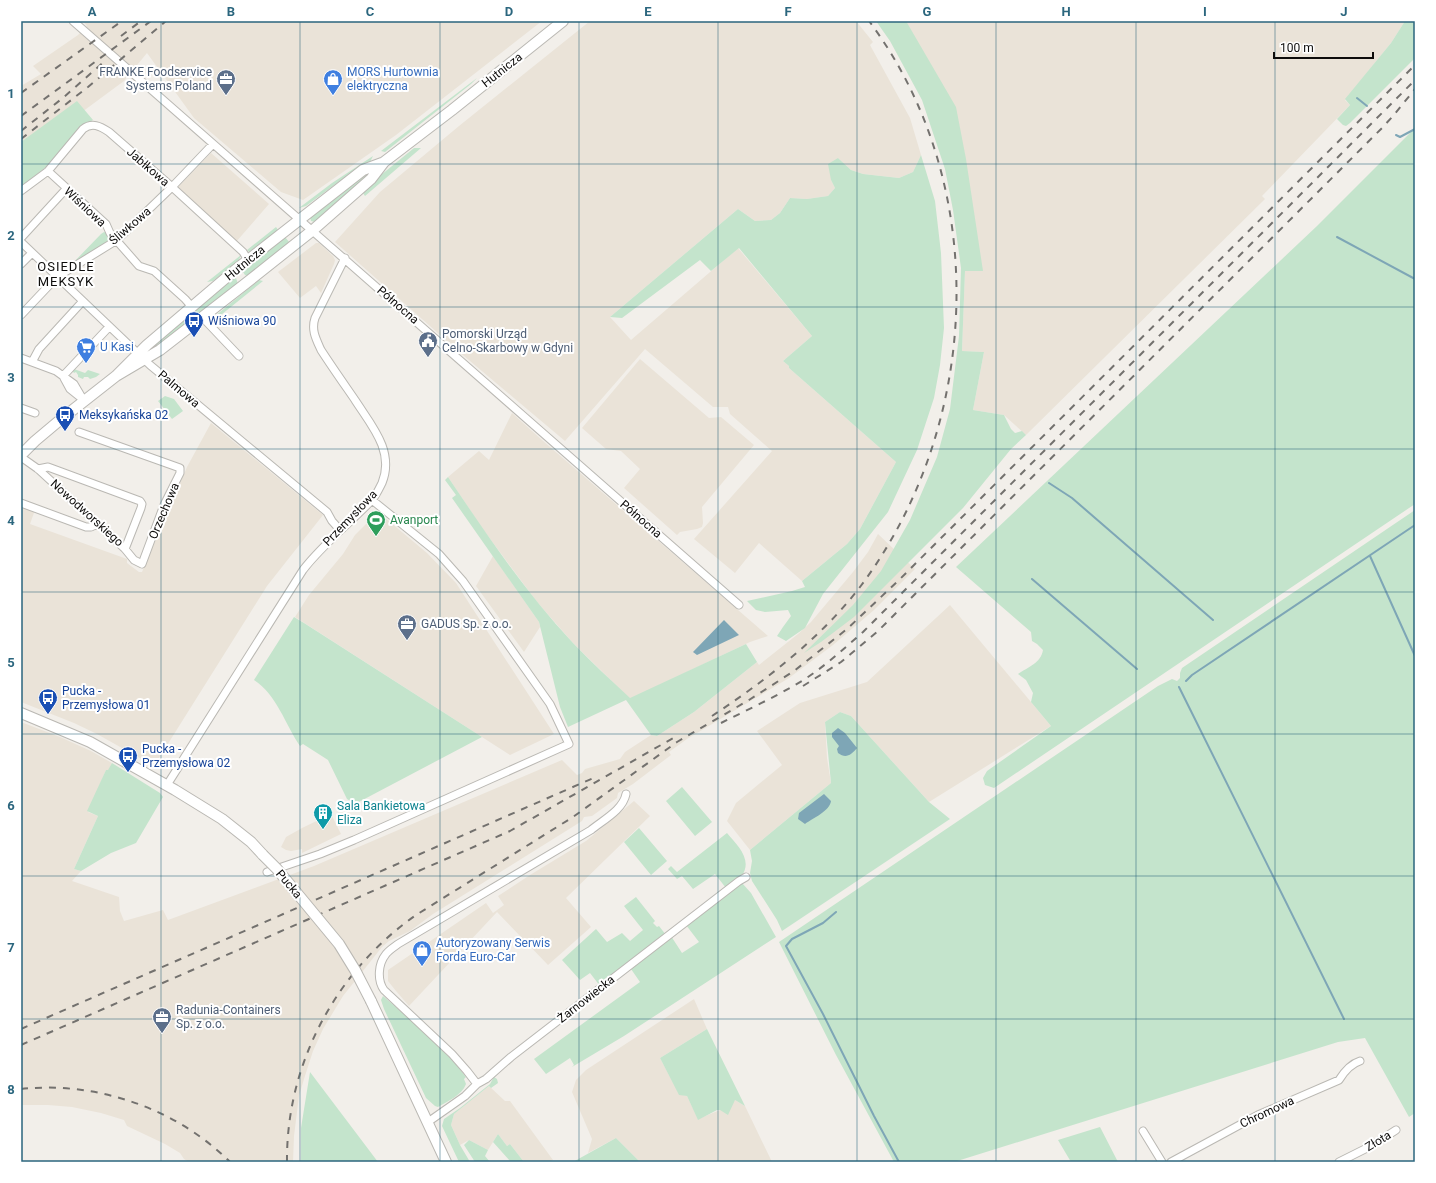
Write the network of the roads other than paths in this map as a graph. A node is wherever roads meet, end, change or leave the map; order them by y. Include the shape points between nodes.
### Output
1 (73, 21) edge
2 (562, 21) edge
3 (213, 144) junction
4 (384, 162) junction
5 (48, 171) junction
6 (172, 187) junction
7 (66, 189) junction
8 (21, 191) edge
9 (300, 219) junction
10 (312, 230) junction
11 (21, 238) edge
12 (117, 240) junction
13 (21, 242) edge
14 (32, 253) junction
15 (345, 258) junction
16 (248, 260) junction
17 (21, 264) edge
18 (234, 271) junction
19 (57, 277) junction
20 (245, 284) junction
21 (82, 302) junction
22 (192, 307) junction
23 (21, 315) edge
24 (203, 318) junction
25 (109, 327) junction
26 (239, 356) dead end
27 (141, 357) junction
28 (21, 358) edge
29 (32, 362) junction
30 (63, 376) junction
31 (84, 401) junction
32 (21, 408) edge
33 (35, 413) dead end
34 (79, 432) dead end
35 (21, 456) edge
36 (38, 469) junction
37 (372, 500) junction
38 (21, 503) edge
39 (97, 524) junction
40 (340, 530) junction
41 (125, 549) junction
42 (739, 605) dead end
43 (21, 714) edge
44 (167, 785) junction
45 (626, 794) dead end
46 (267, 872) dead end
47 (746, 877) dead end
48 (1360, 1061) dead end
49 (477, 1084) junction
50 (428, 1122) junction
51 (1396, 1130) dead end
52 (1143, 1131) dead end
53 (1352, 1159) edge
54 (446, 1162) edge
55 (1162, 1162) edge
56 (1171, 1162) edge
57 (1339, 1162) edge

1 - 3 street, Północna
2 - 4 main road, Hutnicza
3 - 6 street, Śliwkowa
3 - 9 street, Północna
4 - 9 main road, Hutnicza via 363,170
4 - 10 main road, Hutnicza via 371,179
5 - 6 street, Jabłkowa via 83,129 94,124 109,132
5 - 7 street, Wiśniowa
5 - 8 street
6 - 12 street, Śliwkowa
6 - 16 street, Jabłkowa via 243,252
7 - 11 street
7 - 12 street, Wiśniowa via 106,224
9 - 10 street, Północna
9 - 16 main road, Hutnicza
10 - 15 street, Północna
10 - 20 main road, Hutnicza
12 - 19 street, Śliwkowa
12 - 22 street, Wiśniowa via 139,266 154,271
13 - 14 street, Palmowa
14 - 17 street
14 - 19 street, Palmowa
15 - 37 street, Przemysłowa via 315,318 313,328 321,350 378,434 382,444 386,460 385,470 382,482
15 - 42 street, Północna
16 - 18 main road, Hutnicza
18 - 20 main road
18 - 22 main road, Hutnicza
19 - 21 street, Palmowa
19 - 23 street, Śliwkowa
20 - 24 main road, Hutnicza
21 - 25 street, Palmowa
21 - 29 street via 39,349
22 - 27 main road, Hutnicza
24 - 26 street
24 - 27 main road, Hutnicza via 160,350
25 - 27 street, Palmowa
25 - 30 street
27 - 31 main road, Hutnicza
27 - 40 street, Palmowa via 327,512
28 - 29 street
29 - 30 street
30 - 31 street via 74,384
31 - 35 main road, Hutnicza via 35,441
32 - 33 street
34 - 41 street, Orzechowa via 180,468 142,564 134,560
35 - 36 street, Nowodworskiego
36 - 39 street, Nowodworskiego
36 - 41 street, Nowodworskiego via 48,467 140,501 141,508
37 - 40 street, Przemysłowa
37 - 46 street via 428,544 463,581 550,704 569,744 354,840
38 - 39 street via 86,526
39 - 41 street, Nowodworskiego
40 - 44 street, Przemysłowa via 303,570
43 - 44 main road, Pucka via 90,742
44 - 50 main road, Pucka, bridge via 222,819 251,842 339,944 372,1001
45 - 49 street via 618,808 582,836 398,944 382,959 379,982 381,986 452,1054
47 - 49 street, Żarnowiecka
48 - 56 street, Chromowa via 1349,1067 1339,1080 1258,1115
49 - 50 street, Żarnowiecka via 465,1096
50 - 54 main road, Pucka
51 - 53 street, Złota
52 - 55 street
53 - 57 street, Złota

